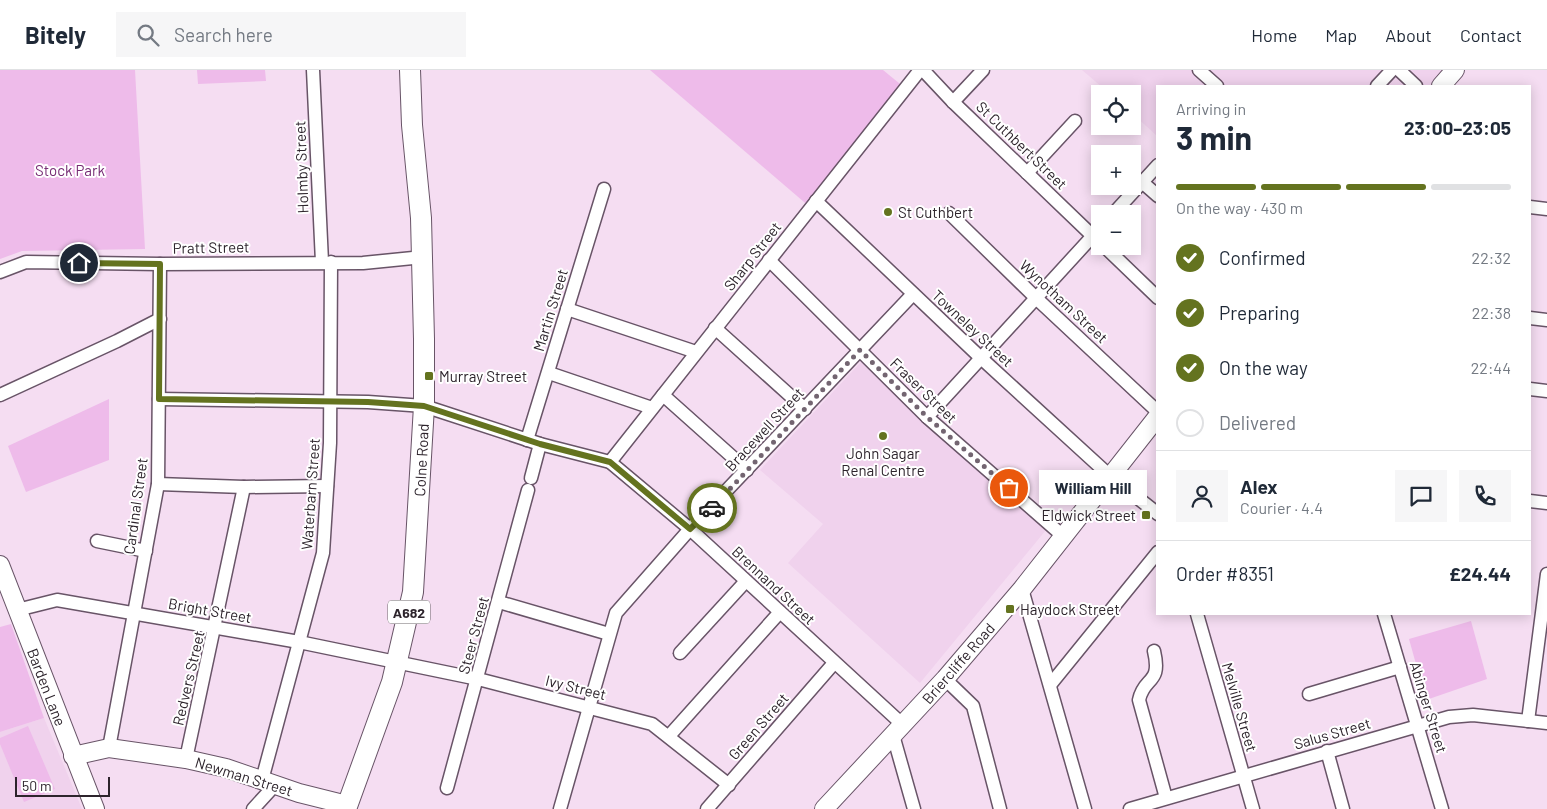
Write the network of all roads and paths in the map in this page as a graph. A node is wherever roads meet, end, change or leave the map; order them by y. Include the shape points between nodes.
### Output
1 (313, 70) edge
2 (410, 70) edge
3 (921, 70) edge
4 (983, 70) edge
5 (1199, 70) edge
6 (1392, 70) edge
7 (1398, 70) edge
8 (1455, 70) edge
9 (1217, 85) edge
10 (1378, 85) edge
11 (1415, 85) edge
12 (1442, 85) edge
13 (953, 102) junction
14 (1075, 121) dead end
15 (1156, 167) edge
16 (1027, 173) junction
17 (1142, 182) junction
18 (604, 189) dead end
19 (1156, 194) edge
20 (816, 201) junction
21 (1121, 205) edge
22 (1531, 207) edge
23 (1547, 209) edge
24 (949, 213) dead end
25 (1091, 230) edge
26 (1091, 243) edge
27 (1113, 255) edge
28 (423, 257) junction
29 (769, 260) junction
30 (326, 262) junction
31 (160, 264) junction
32 (0, 272) edge
33 (913, 294) junction
34 (1156, 296) edge
35 (1036, 298) junction
36 (567, 309) junction
37 (1531, 318) edge
38 (160, 319) junction
39 (1547, 320) edge
40 (715, 328) junction
41 (860, 350) junction
42 (696, 352) junction
43 (981, 358) junction
44 (549, 373) junction
45 (1531, 389) edge
46 (1547, 391) edge
47 (0, 395) edge
48 (662, 395) junction
49 (159, 399) junction
50 (331, 402) junction
51 (424, 406) junction
52 (652, 408) junction
53 (804, 409) junction
54 (1156, 410) edge
55 (927, 417) junction
56 (1156, 418) edge
57 (527, 440) junction
58 (540, 444) junction
59 (610, 462) junction
60 (747, 470) junction
61 (1110, 476) junction
62 (158, 484) junction
63 (327, 486) junction
64 (244, 487) junction
65 (1531, 501) edge
66 (1547, 503) edge
67 (1156, 512) edge
68 (690, 529) junction
69 (1063, 536) junction
70 (97, 541) dead end
71 (146, 551) junction
72 (1156, 554) edge
73 (0, 565) edge
74 (1547, 574) edge
75 (746, 581) junction
76 (1022, 589) junction
77 (499, 602) junction
78 (17, 610) junction
79 (780, 612) junction
80 (134, 614) junction
81 (1197, 615) edge
82 (1384, 615) edge
83 (216, 628) junction
84 (608, 634) junction
85 (299, 642) junction
86 (1154, 651) dead end
87 (680, 653) dead end
88 (396, 663) junction
89 (834, 663) junction
90 (1400, 667) junction
91 (478, 679) junction
92 (945, 679) junction
93 (1050, 685) junction
94 (1309, 694) dead end
95 (589, 707) junction
96 (1528, 721) junction
97 (1547, 723) edge
98 (1418, 725) junction
99 (898, 729) junction
100 (669, 736) junction
101 (110, 748) junction
102 (1326, 752) junction
103 (73, 756) junction
104 (186, 759) junction
105 (1243, 776) junction
106 (268, 783) junction
107 (729, 785) junction
108 (447, 788) dead end
109 (1166, 798) junction
110 (349, 808) edge
111 (95, 809) edge
112 (253, 809) edge
113 (560, 809) edge
114 (707, 809) edge
115 (824, 809) edge
116 (914, 809) edge
117 (1000, 809) edge
118 (1085, 809) edge
119 (1130, 809) edge
120 (1253, 809) edge
121 (1343, 809) edge
122 (1442, 809) edge

1 - 30 street, Holmby Street
2 - 28 main road, Colne Road / A682
3 - 13 street, St Cuthbert Street
3 - 20 street, Sharp Street
4 - 13 street
5 - 9 street
6 - 10 street
7 - 11 street
8 - 12 street
13 - 16 street, St Cuthbert Street
14 - 16 street
15 - 17 street
16 - 25 street, St Cuthbert Street
17 - 19 street
17 - 21 street
18 - 36 street, Martin Street
20 - 29 street, Sharp Street
20 - 33 street, Towneley Street
22 - 23 street
24 - 35 street, Wynotham Street
26 - 35 street
27 - 34 street
28 - 30 street, Pratt Street
28 - 51 main road, Colne Road / A682
29 - 40 street, Sharp Street
29 - 41 street, Fraser Street
30 - 31 street, Pratt Street
30 - 50 street, Waterbarn Street
31 - 32 street, Pratt Street via 26,262
31 - 38 street, Cardinal Street
33 - 41 street, Bracewell Street
33 - 43 street, Towneley Street
35 - 43 street
35 - 54 street, Wynotham Street
36 - 42 street
36 - 44 street, Martin Street
37 - 39 street
38 - 47 street
38 - 49 street, Cardinal Street
40 - 42 street, Sharp Street
40 - 53 street
41 - 53 street, Bracewell Street
41 - 55 street, Fraser Street
42 - 48 street, Sharp Street
43 - 55 street
43 - 61 street, Towneley Street
44 - 52 street
44 - 57 street, Martin Street
45 - 46 street
48 - 52 street, Sharp Street
48 - 60 street
49 - 50 street
49 - 62 street, Cardinal Street
50 - 51 street
50 - 63 street, Waterbarn Street
51 - 57 street, Brennand Street
51 - 88 main road, Colne Road / A682 via 413,592
52 - 59 street, Sharp Street
53 - 60 street, Bracewell Street
55 - 69 street, Fraser Street
56 - 61 street, Briercliffe Road
57 - 58 street, Brennand Street
58 - 59 street, Brennand Street
58 - 77 street, Steer Street
59 - 68 street, Brennand Street
60 - 68 street, Bracewell Street
61 - 67 street
61 - 69 street, Briercliffe Road
62 - 64 street
62 - 71 street, Cardinal Street
63 - 64 street
63 - 85 street, Waterbarn Street via 323,553
64 - 83 street, Redvers Street
65 - 66 street
68 - 75 street, Brennand Street
68 - 84 street, Bracewell Street via 616,613
69 - 76 street, Briercliffe Road
70 - 71 street
71 - 80 street, Cardinal Street
72 - 93 street
73 - 78 street, Barden Lane
74 - 96 street
75 - 79 street, Brennand Street
75 - 87 street
76 - 92 street, Briercliffe Road
76 - 93 street
77 - 84 street
77 - 91 street, Steer Street
78 - 80 street, Bright Street via 57,600
78 - 103 street, Barden Lane
79 - 89 street, Brennand Street
79 - 100 street
80 - 83 street, Bright Street
80 - 101 street, Cardinal Street
81 - 105 street, Melville Street
82 - 90 street, Abinger Street
83 - 85 street, Bright Street
83 - 104 street, Redvers Street
84 - 95 street, Bracewell Street
85 - 88 street, Bright Street
85 - 106 street, Waterbarn Street
86 - 109 street via 1157,671 1139,700
88 - 91 street, Ivy Street
88 - 110 main road, Colne Road / A682
89 - 99 street, Brennand Street
89 - 107 street, Green Street
90 - 94 street
90 - 98 street, Abinger Street
91 - 95 street, Ivy Street
91 - 108 street, Steer Street
92 - 99 street, Briercliffe Road
92 - 117 street via 973,706
93 - 118 street
95 - 100 street, Ivy Street via 652,724
95 - 113 street, Bracewell Street
96 - 97 street, Salus Street
96 - 98 street, Salus Street via 1473,715
98 - 102 street, Salus Street
98 - 122 street, Abinger Street
99 - 115 street, Briercliffe Road
99 - 116 street
100 - 107 street, Ivy Street
101 - 103 street, Newman Street
101 - 104 street, Newman Street
102 - 105 street, Salus Street
102 - 121 street
103 - 111 street, Barden Lane
104 - 106 street, Newman Street via 226,768
105 - 109 street, Salus Street
105 - 120 street, Melville Street
106 - 110 street, Newman Street
106 - 112 street, Waterbarn Street
107 - 114 street, Green Street
109 - 119 street, Salus Street

